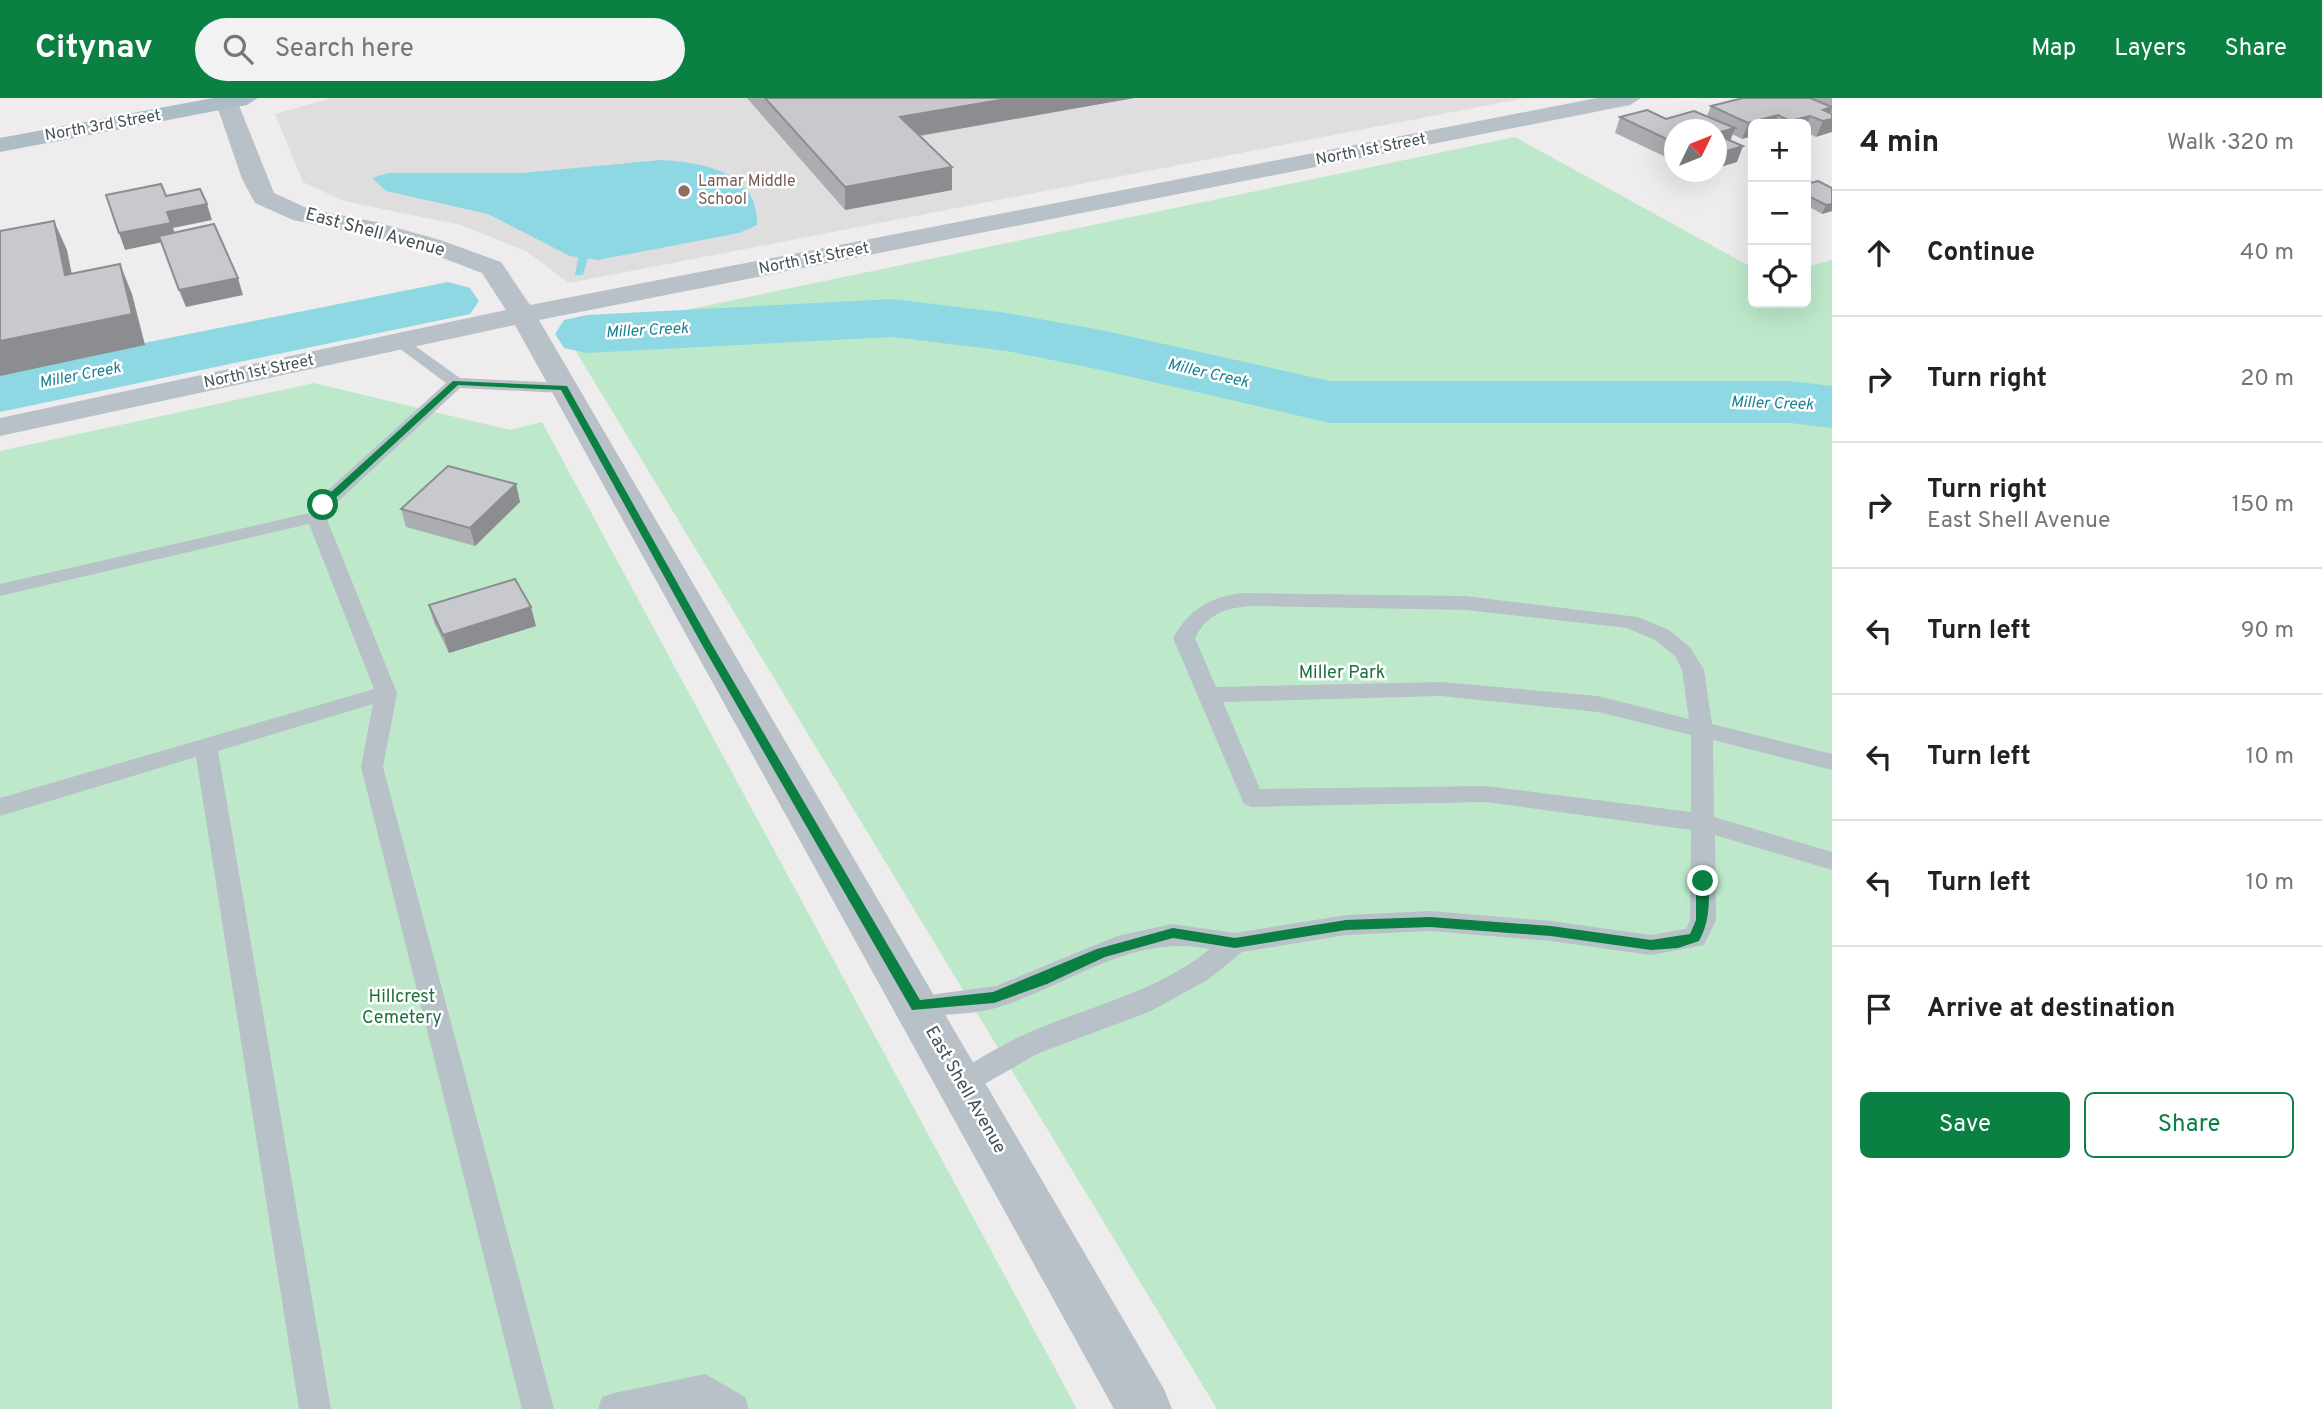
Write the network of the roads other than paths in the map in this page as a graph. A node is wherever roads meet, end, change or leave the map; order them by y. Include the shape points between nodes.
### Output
1 (170, 98) edge
2 (1630, 98) edge
3 (237, 100) edge
4 (0, 143) edge
5 (523, 316) junction
6 (401, 341) junction
7 (456, 383) junction
8 (564, 388) junction
9 (0, 427) edge
10 (316, 517) junction
11 (0, 590) edge
12 (386, 694) junction
13 (1209, 695) junction
14 (1702, 732) junction
15 (206, 747) junction
16 (1832, 762) edge
17 (0, 807) edge
18 (1704, 822) junction
19 (1832, 861) edge
20 (1235, 943) junction
21 (916, 1006) junction
22 (961, 1083) junction
23 (315, 1409) edge
24 (538, 1409) edge
25 (614, 1409) edge
26 (733, 1409) edge
27 (1144, 1409) edge

1 - 4 main road, North 3rd Street
2 - 5 street, North 1st Street
3 - 4 main road, North 3rd Street
3 - 5 street, East Shell Avenue via 254,179 264,198 302,215 418,241 492,268
5 - 6 street, North 1st Street
5 - 8 street, East Shell Avenue
6 - 7 lane
6 - 9 street, North 1st Street
7 - 8 lane
7 - 10 lane via 323,505
8 - 21 street, East Shell Avenue
10 - 11 lane
10 - 12 lane
12 - 15 lane
12 - 24 lane via 372,767
13 - 14 lane via 1441,689 1598,704
13 - 14 lane via 1184,638 1193,619 1211,606 1241,599 1465,603 1619,620 1662,635 1683,652 1693,670
13 - 18 lane via 1252,798 1486,794
14 - 16 lane
14 - 18 lane
15 - 17 lane
15 - 23 lane
18 - 19 lane
18 - 20 lane via 1703,920 1695,938 1678,943 1651,945 1551,931 1430,922 1346,925
20 - 21 lane via 1173,933 1102,953 994,998
20 - 22 lane via 1200,972 1140,1004 1029,1045
21 - 22 street, East Shell Avenue
22 - 27 street, East Shell Avenue
25 - 26 lane via 705,1390

